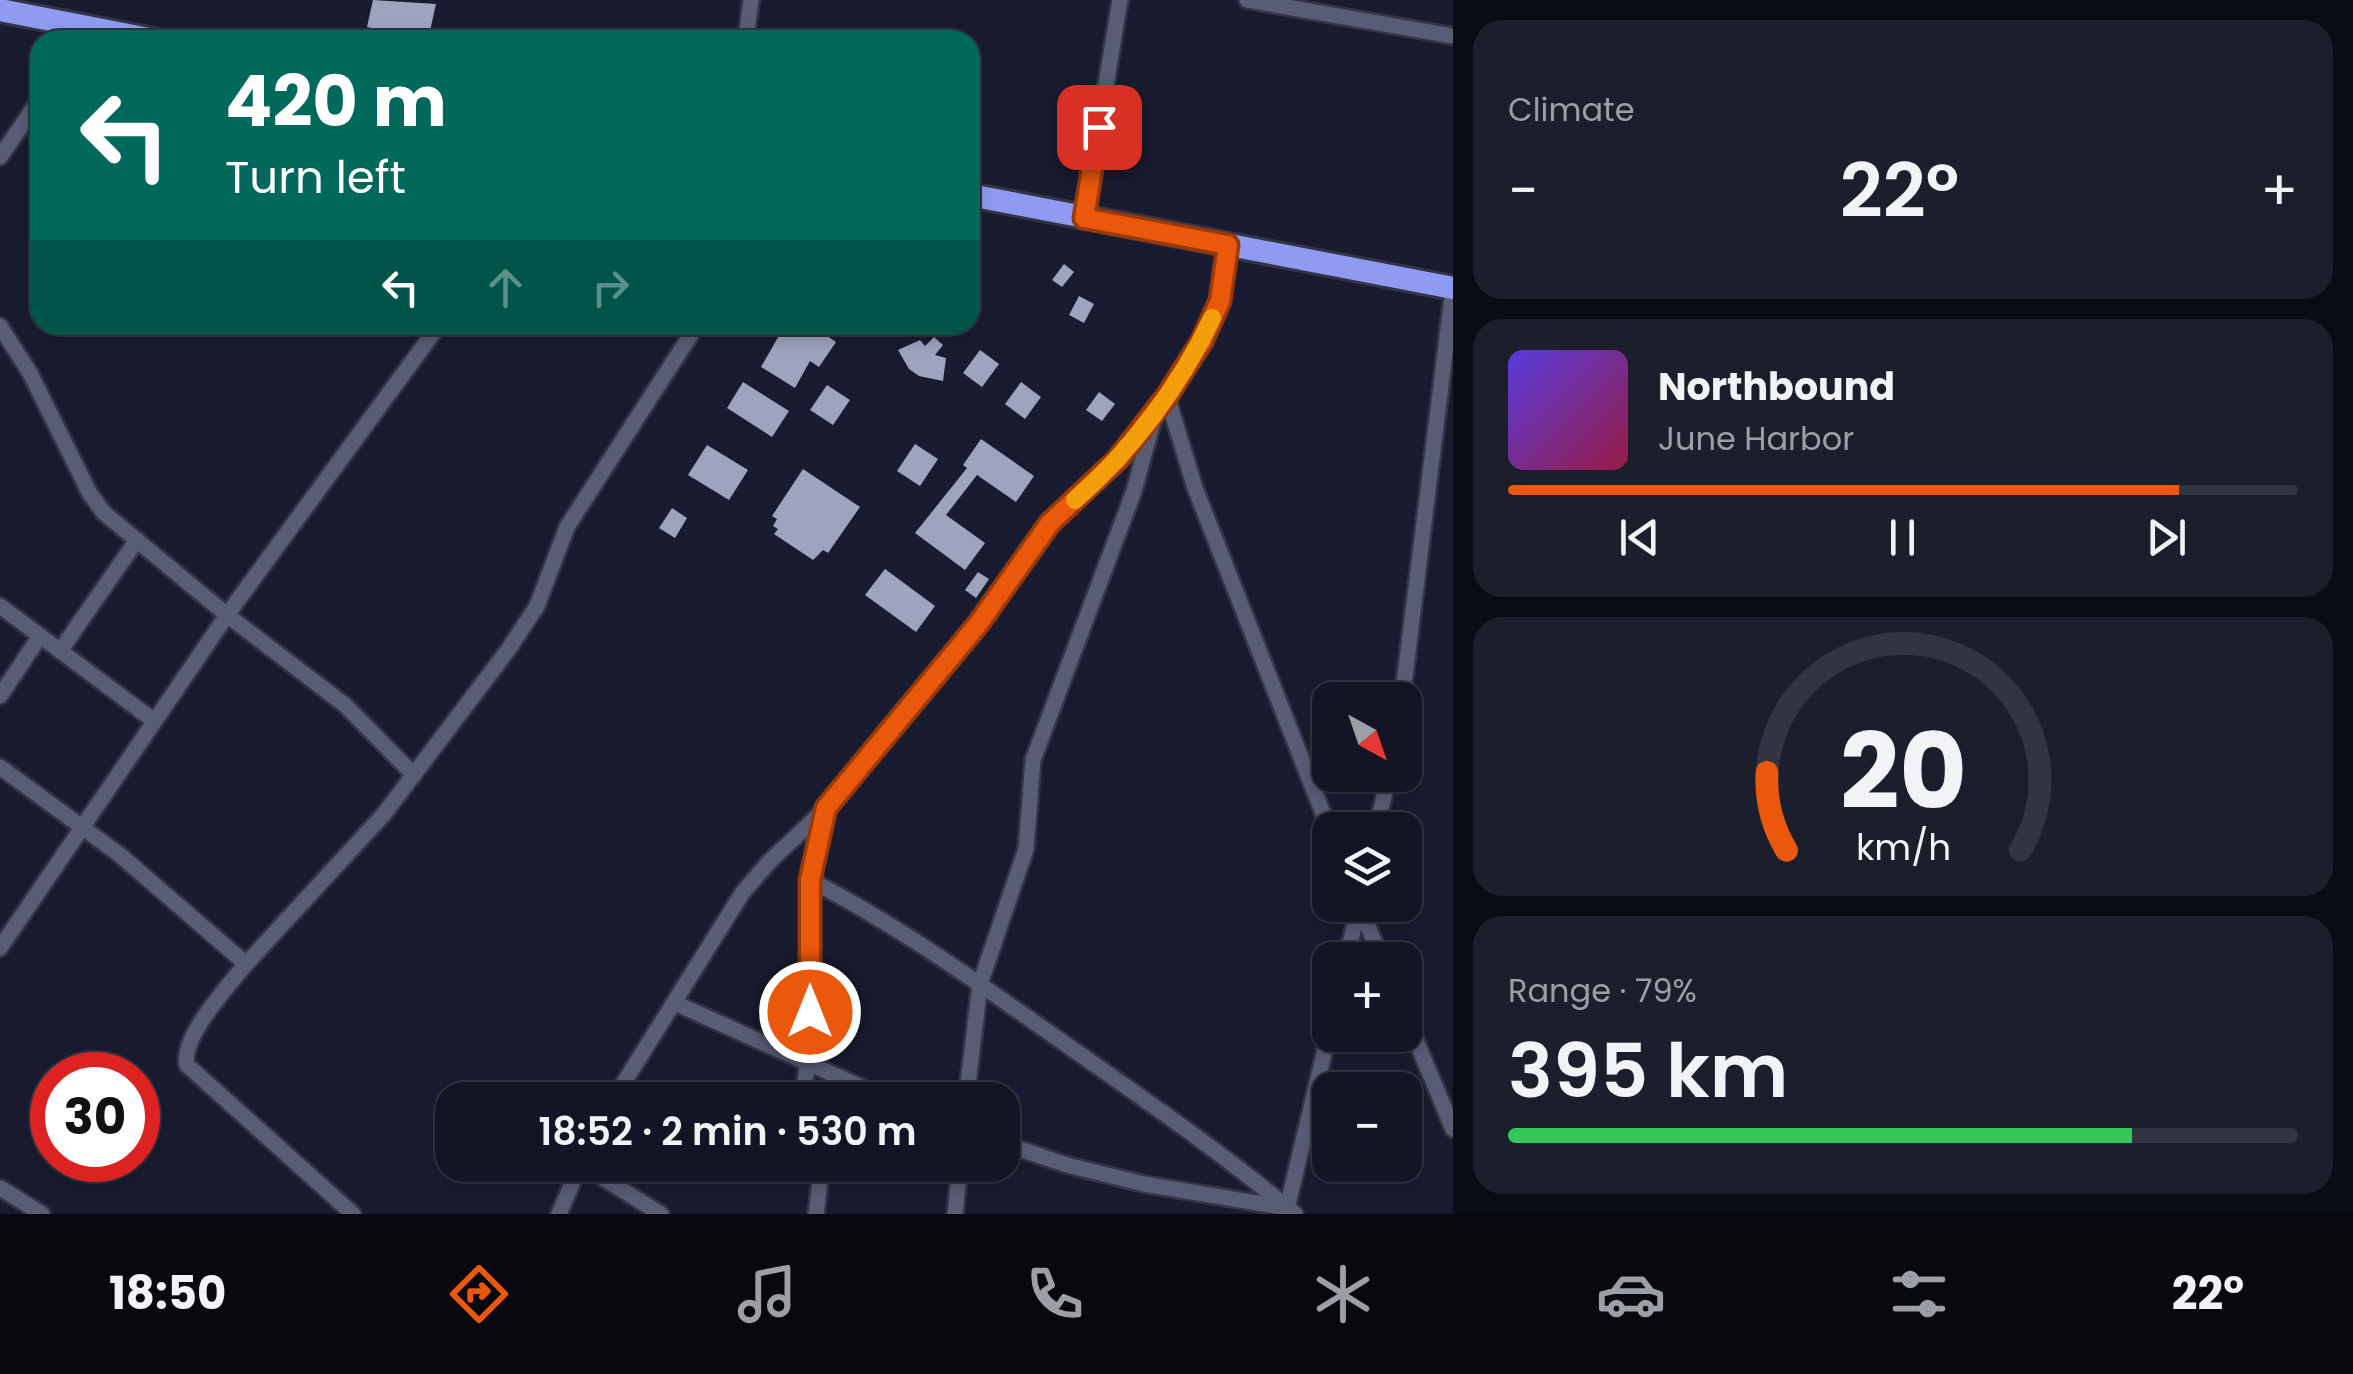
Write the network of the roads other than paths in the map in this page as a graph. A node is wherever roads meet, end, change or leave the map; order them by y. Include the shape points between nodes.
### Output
1 (751, 0) edge
2 (1120, 0) edge
3 (1247, 0) edge
4 (0, 10) edge
5 (72, 30) edge
6 (747, 30) edge
7 (1453, 36) edge
8 (30, 114) edge
9 (0, 157) edge
10 (980, 197) edge
11 (1084, 218) junction
12 (1228, 245) junction
13 (1453, 289) edge
14 (0, 326) edge
15 (431, 335) edge
16 (691, 335) edge
17 (1167, 396) junction
18 (1157, 409) junction
19 (137, 540) junction
20 (0, 606) edge
21 (226, 615) junction
22 (40, 636) junction
23 (60, 651) junction
24 (1404, 682) edge
25 (0, 696) edge
26 (153, 720) junction
27 (0, 767) edge
28 (414, 775) junction
29 (826, 808) junction
30 (1322, 812) edge
31 (82, 824) junction
32 (810, 880) junction
33 (0, 948) edge
34 (246, 964) junction
35 (980, 984) junction
36 (675, 1003) junction
37 (1325, 1052) edge
38 (1421, 1052) edge
39 (809, 1063) junction
40 (625, 1082) edge
41 (806, 1082) edge
42 (851, 1082) edge
43 (968, 1082) edge
44 (1453, 1129) edge
45 (1020, 1150) edge
46 (573, 1182) edge
47 (608, 1182) edge
48 (820, 1182) edge
49 (958, 1182) edge
50 (0, 1188) edge
51 (1291, 1211) edge
52 (42, 1214) edge
53 (353, 1214) edge
54 (559, 1214) edge
55 (660, 1214) edge
56 (816, 1214) edge
57 (955, 1214) edge

1 - 6 street
2 - 11 street
3 - 7 street
4 - 5 highway
8 - 9 street
10 - 11 highway
11 - 12 highway
12 - 13 highway
12 - 17 street via 1220,301
13 - 24 street
14 - 19 street via 52,412 90,494
15 - 21 street
16 - 28 street via 567,526 537,606
17 - 18 street
17 - 30 street via 1194,488
18 - 29 street via 1118,459 1050,523 979,623
18 - 35 street via 1134,491 1033,760 1026,848
19 - 21 street
19 - 23 street
20 - 22 street
21 - 26 street
21 - 28 street via 346,705
22 - 23 street
22 - 25 street
23 - 26 street
26 - 31 street
27 - 31 street
28 - 34 street
29 - 32 street
29 - 36 street via 743,892
31 - 33 street
31 - 34 street
32 - 35 street
32 - 39 street
34 - 53 street via 185,1050 187,1064
35 - 43 street
35 - 51 street via 1216,1150
36 - 39 street
36 - 40 street
37 - 51 street
38 - 44 street
39 - 41 street
39 - 42 street
45 - 51 street via 1144,1184
46 - 54 street
47 - 55 street
48 - 56 street
49 - 57 street
50 - 52 street

